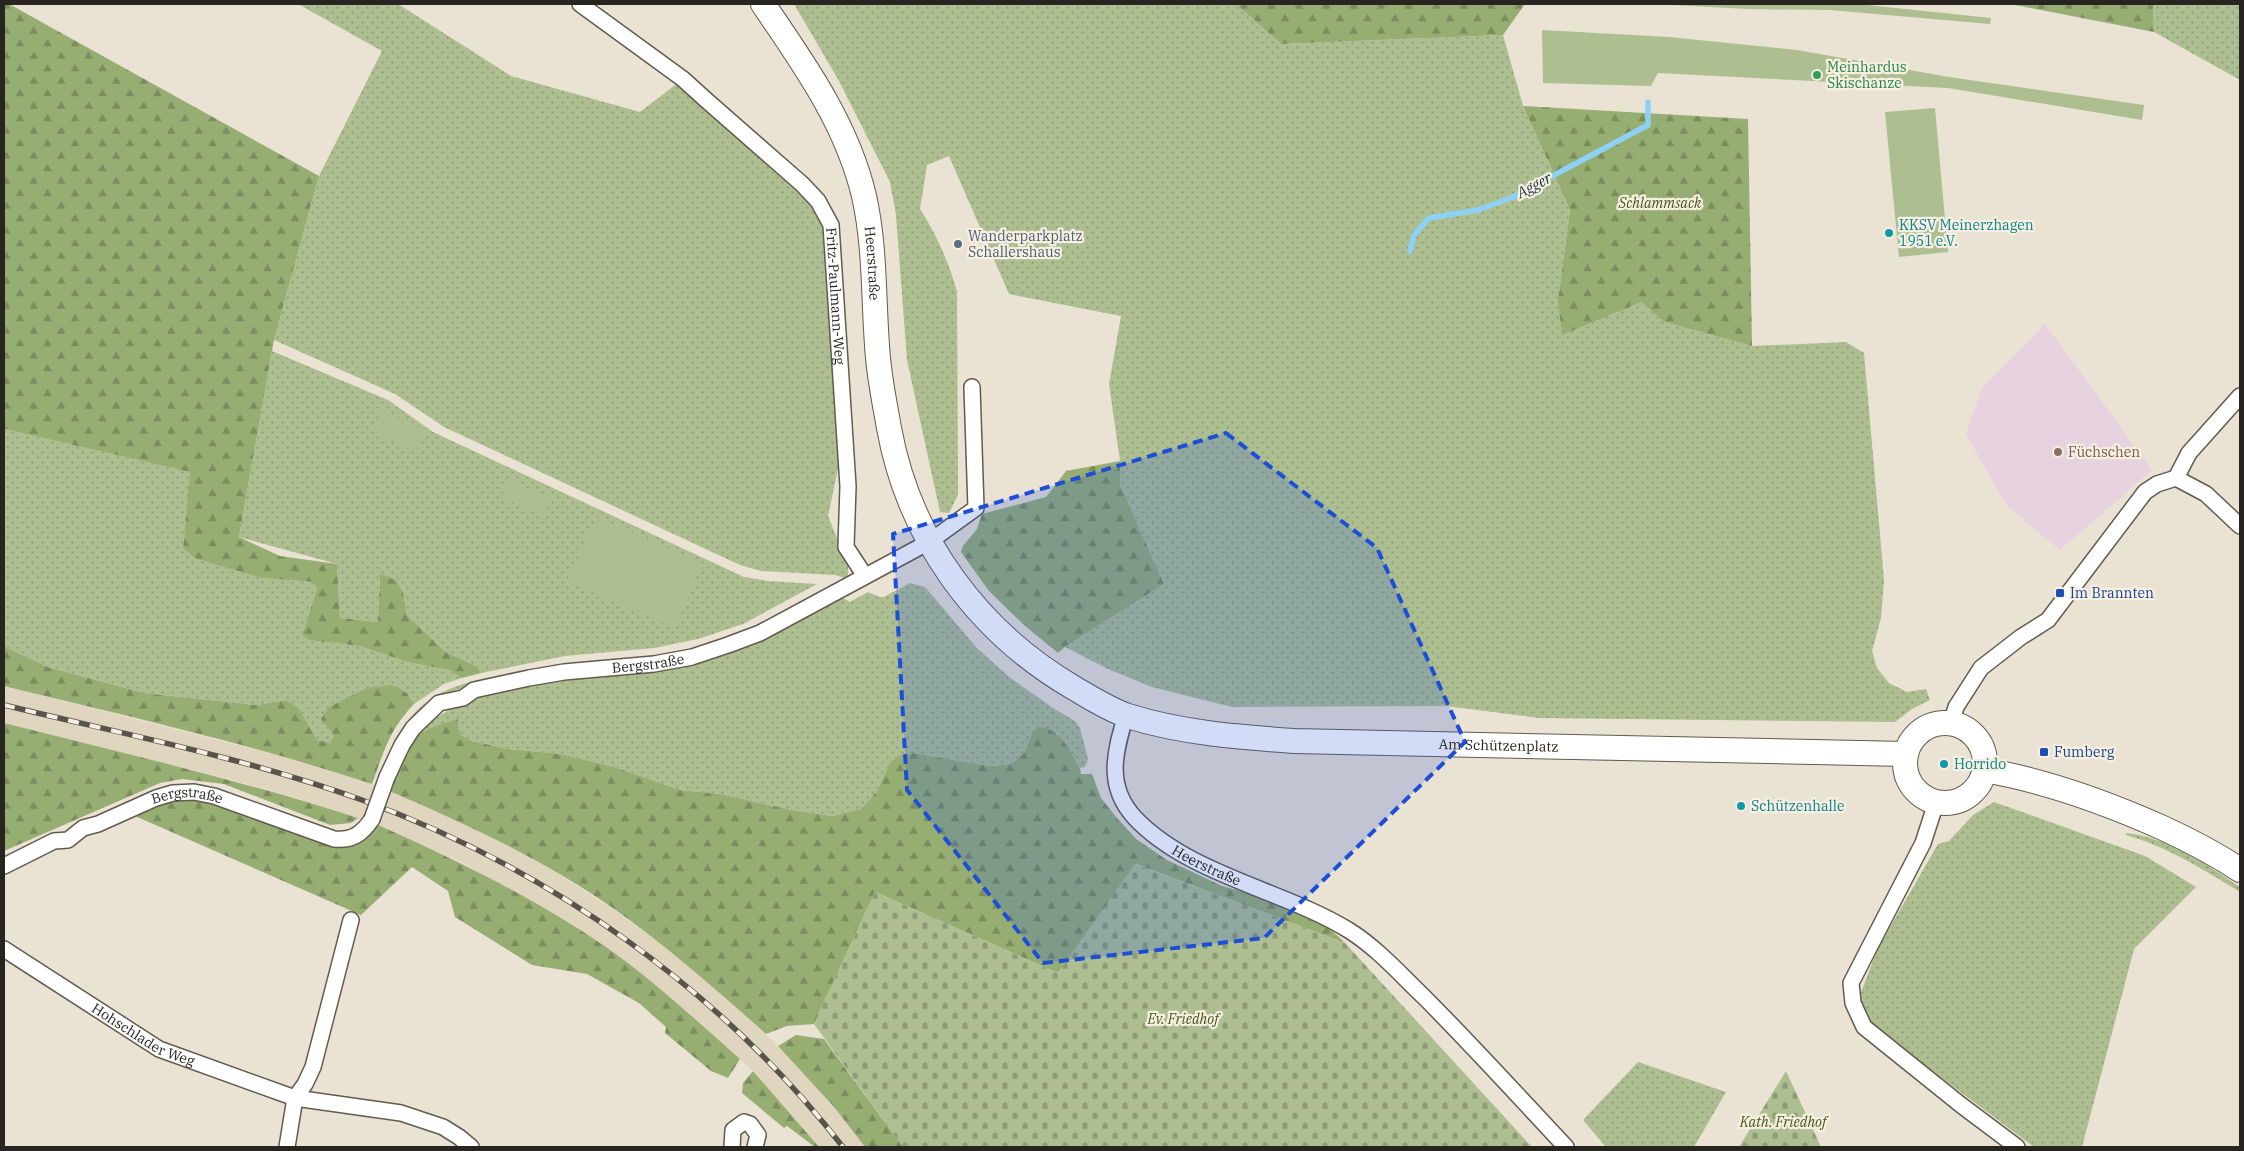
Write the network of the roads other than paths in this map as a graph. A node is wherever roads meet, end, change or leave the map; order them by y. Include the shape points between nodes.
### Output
1 (580, 4) edge
2 (763, 4) edge
3 (972, 386) dead end
4 (2240, 396) edge
5 (2176, 478) junction
6 (2240, 526) edge
7 (929, 542) junction
8 (865, 576) junction
9 (1126, 715) junction
10 (1951, 724) junction
11 (1906, 754) junction
12 (1984, 770) junction
13 (1936, 803) junction
14 (4, 866) edge
15 (2240, 870) edge
16 (351, 920) dead end
17 (4, 950) edge
18 (295, 1098) junction
19 (287, 1147) edge
20 (471, 1147) edge
21 (732, 1147) edge
22 (755, 1147) edge
23 (1566, 1147) edge
24 (2017, 1147) edge

1 - 8 street, Fritz-Paulmann-Weg via 698,92 802,184 831,224 848,486 846,547
2 - 7 main road, Heerstraße via 814,80 841,130 864,195 872,248 878,359 889,428 902,481
3 - 7 street via 976,508
4 - 5 street via 2189,453
5 - 6 street via 2206,494
5 - 10 street via 2157,484 2146,492 2048,620 1981,668 1956,707
7 - 8 street, Bergstraße
7 - 9 main road, Heerstraße via 962,592 1010,644 1050,674
8 - 14 street, Bergstraße, bridge via 760,633 692,656 654,664 564,672 477,689 463,698 439,703 413,728 402,745 372,819 358,835 334,839 214,796 194,792 173,793 83,828 68,840 54,841
9 - 11 main road, Am Schützenplatz via 1224,736 1294,741
9 - 23 street, Heerstraße via 1115,751 1114,771 1118,791 1134,817 1184,856 1319,914 1352,932 1382,955 1454,1027
10 - 11 main road via 1933,725 1918,734
10 - 12 main road via 1973,735 1984,757
11 - 13 main road via 1904,766 1914,790
12 - 13 main road via 1980,782 1967,796 1949,804
12 - 15 main road via 2034,780 2128,812
13 - 24 street via 1926,837 1851,983 1852,1003 1864,1027
16 - 18 street via 313,1067
17 - 18 street, Hohschlader Weg via 159,1049
18 - 19 street
18 - 20 street, Hohschlader Weg via 401,1113 443,1127
21 - 22 street via 733,1130 744,1122 750,1124 758,1135

